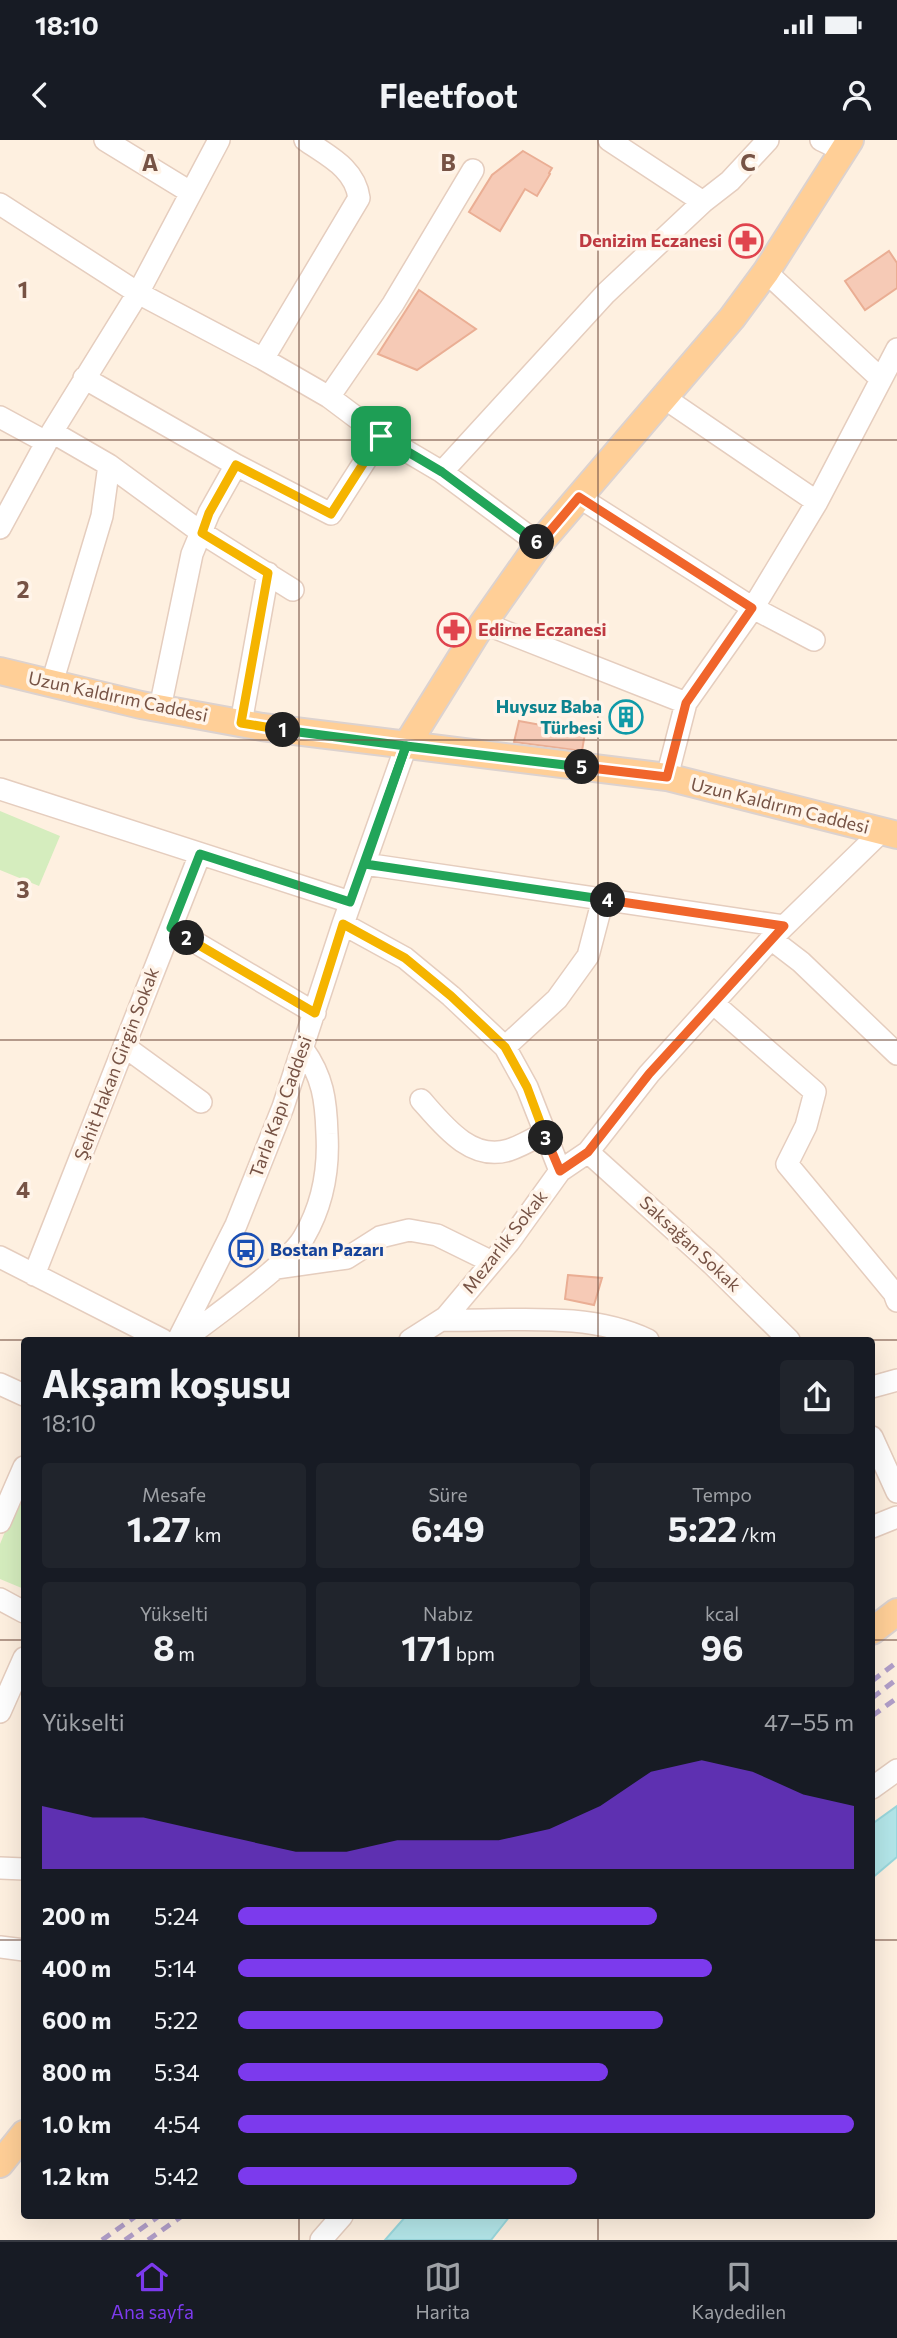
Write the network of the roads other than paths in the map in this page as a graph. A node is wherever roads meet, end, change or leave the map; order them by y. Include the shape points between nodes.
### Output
1 (105, 140) edge
2 (219, 140) edge
3 (305, 140) edge
4 (609, 140) edge
5 (768, 140) edge
6 (839, 144) edge
7 (473, 170) dead end
8 (190, 192) junction
9 (702, 202) junction
10 (0, 204) edge
11 (766, 272) junction
12 (138, 293) junction
13 (897, 349) edge
14 (263, 359) junction
15 (84, 378) junction
16 (881, 379) junction
17 (329, 397) junction
18 (663, 397) junction
19 (0, 417) edge
20 (381, 436) junction
21 (49, 437) junction
22 (109, 465) junction
23 (236, 465) junction
24 (442, 472) junction
25 (579, 497) junction
26 (817, 502) junction
27 (0, 528) edge
28 (202, 533) junction
29 (539, 544) junction
30 (268, 573) junction
31 (293, 590) dead end
32 (752, 608) junction
33 (483, 623) junction
34 (814, 640) dead end
35 (0, 671) edge
36 (52, 683) junction
37 (686, 703) junction
38 (160, 708) junction
39 (241, 723) junction
40 (406, 746) junction
41 (667, 777) junction
42 (0, 789) edge
43 (889, 833) edge
44 (200, 854) junction
45 (365, 864) junction
46 (603, 899) junction
47 (350, 902) junction
48 (343, 924) junction
49 (171, 928) junction
50 (778, 933) junction
51 (714, 1004) junction
52 (315, 1013) junction
53 (124, 1046) junction
54 (505, 1047) junction
55 (303, 1049) junction
56 (897, 1054) edge
57 (422, 1100) dead end
58 (201, 1102) dead end
59 (544, 1133) junction
60 (588, 1152) junction
61 (560, 1171) junction
62 (0, 1256) edge
63 (492, 1262) junction
64 (276, 1268) junction
65 (34, 1275) junction
66 (896, 1295) edge
67 (442, 1320) junction
68 (157, 1337) edge
69 (181, 1337) edge
70 (184, 1337) edge
71 (415, 1337) edge
72 (641, 1337) edge
73 (786, 1337) edge
74 (897, 1381) edge
75 (0, 1384) edge
76 (875, 1386) edge
77 (21, 1394) edge
78 (875, 1444) edge
79 (21, 1474) edge
80 (897, 1492) edge
81 (897, 1517) edge
82 (0, 1522) edge
83 (875, 1526) edge
84 (897, 1612) edge
85 (875, 1629) edge
86 (21, 1665) edge
87 (0, 1712) edge
88 (897, 1770) edge
89 (875, 1786) edge
90 (0, 1868) edge
91 (21, 1869) edge
92 (0, 1947) edge
93 (21, 1950) edge
94 (21, 2138) edge
95 (0, 2164) edge
96 (339, 2219) edge
97 (321, 2240) edge

1 - 8 street
2 - 8 street
3 - 14 street via 350,172 359,198
4 - 9 street
5 - 9 street via 730,181
6 - 11 main road
7 - 17 street
8 - 12 street
9 - 24 street via 607,293
10 - 12 street
11 - 16 street
11 - 18 main road
12 - 14 street
12 - 15 street
13 - 16 street
14 - 17 street
15 - 21 street
15 - 23 street
16 - 26 street
17 - 20 street
18 - 25 main road
18 - 26 street
19 - 21 street
20 - 23 street via 331,514
20 - 24 street
21 - 22 street
21 - 27 street
22 - 28 street
22 - 36 street via 102,516
23 - 28 street
24 - 29 street
25 - 29 main road
25 - 32 street
26 - 32 street
28 - 30 street
28 - 38 street via 192,554
29 - 33 main road
30 - 31 street
30 - 39 street
32 - 34 street
32 - 37 street
33 - 37 street
33 - 40 main road
35 - 36 main road, Uzun Kaldırım Caddesi
36 - 38 main road, Uzun Kaldırım Caddesi
37 - 41 street
38 - 39 main road, Uzun Kaldırım Caddesi
39 - 40 main road, Uzun Kaldırım Caddesi
40 - 41 main road, Uzun Kaldırım Caddesi
40 - 45 street, Tarla Kapı Caddesi
41 - 43 main road, Uzun Kaldırım Caddesi
42 - 44 street
43 - 50 street, Mezarlık Sokak
44 - 47 street
44 - 49 street, Şehit Hakan Girgin Sokak
45 - 46 street
45 - 47 street, Tarla Kapı Caddesi
46 - 50 street
46 - 54 street via 588,956 557,999
47 - 48 street, Tarla Kapı Caddesi
48 - 52 street, Tarla Kapı Caddesi
48 - 54 street via 405,958
49 - 52 street
49 - 53 street, Şehit Hakan Girgin Sokak
50 - 51 street, Mezarlık Sokak
50 - 56 street
51 - 60 street, Mezarlık Sokak via 649,1074
51 - 66 street via 815,1092 806,1126 787,1164
52 - 55 street, Tarla Kapı Caddesi
53 - 58 street
53 - 65 street, Şehit Hakan Girgin Sokak
54 - 59 street via 527,1087
55 - 64 street via 316,1067 326,1101 325,1177 303,1239
55 - 69 street, Tarla Kapı Caddesi via 236,1225
57 - 59 street via 468,1147 508,1150
59 - 61 street
60 - 61 street, Mezarlık Sokak
60 - 73 street, Saksağan Sokak
61 - 63 street, Mezarlık Sokak
62 - 65 street
63 - 64 street via 437,1235 410,1230 380,1237 347,1258
63 - 67 street, Mezarlık Sokak
64 - 70 street
65 - 68 street
67 - 71 street, Mezarlık Sokak
67 - 72 street via 544,1319
74 - 76 street
75 - 77 street
78 - 80 street
79 - 82 street
81 - 83 street
84 - 85 main road
86 - 87 street
88 - 89 street
90 - 91 street
92 - 93 street
94 - 95 main road
96 - 97 street

